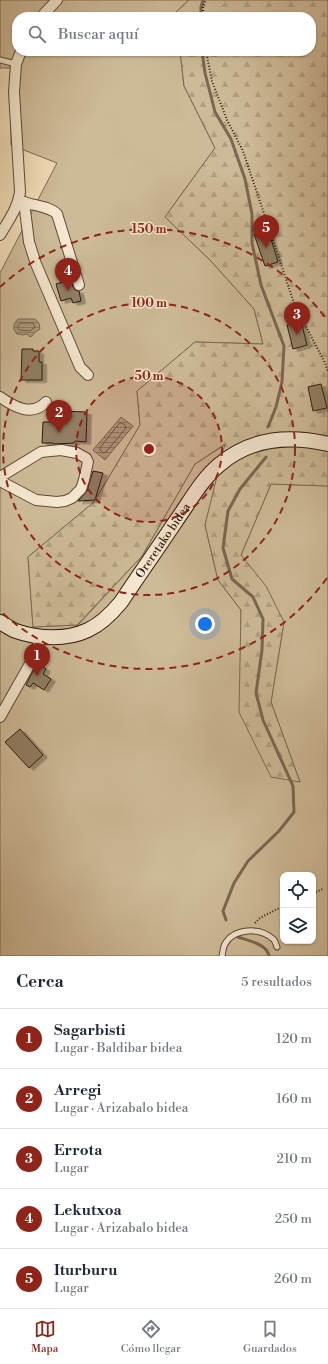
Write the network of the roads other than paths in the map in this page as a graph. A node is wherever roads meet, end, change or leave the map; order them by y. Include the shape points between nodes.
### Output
1 (57, 0) edge
2 (46, 12) edge
3 (19, 56) edge
4 (0, 60) edge
5 (16, 64) junction
6 (21, 202) junction
7 (0, 235) edge
8 (79, 285) dead end
9 (88, 375) dead end
10 (0, 397) edge
11 (46, 402) dead end
12 (328, 444) edge
13 (0, 477) edge
14 (0, 481) edge
15 (0, 622) edge
16 (41, 637) junction
17 (0, 717) edge
18 (277, 947) dead end
19 (222, 956) edge

1 - 2 street
3 - 5 street
4 - 5 lane
5 - 6 street via 14,92
6 - 7 street
6 - 8 street via 44,207 57,214
6 - 9 street via 36,264 80,367
10 - 11 street via 21,408 34,410
12 - 16 main road, Oreretako bidea via 301,439 260,442 218,466 200,486 121,602 110,614 88,630 76,634
13 - 14 street via 41,452 61,450 77,453 88,462 81,489 65,501 36,500
15 - 16 main road, Oreretako bidea via 15,630
16 - 17 street via 31,662
18 - 19 lane via 273,939 248,930 239,932 231,938 225,944

